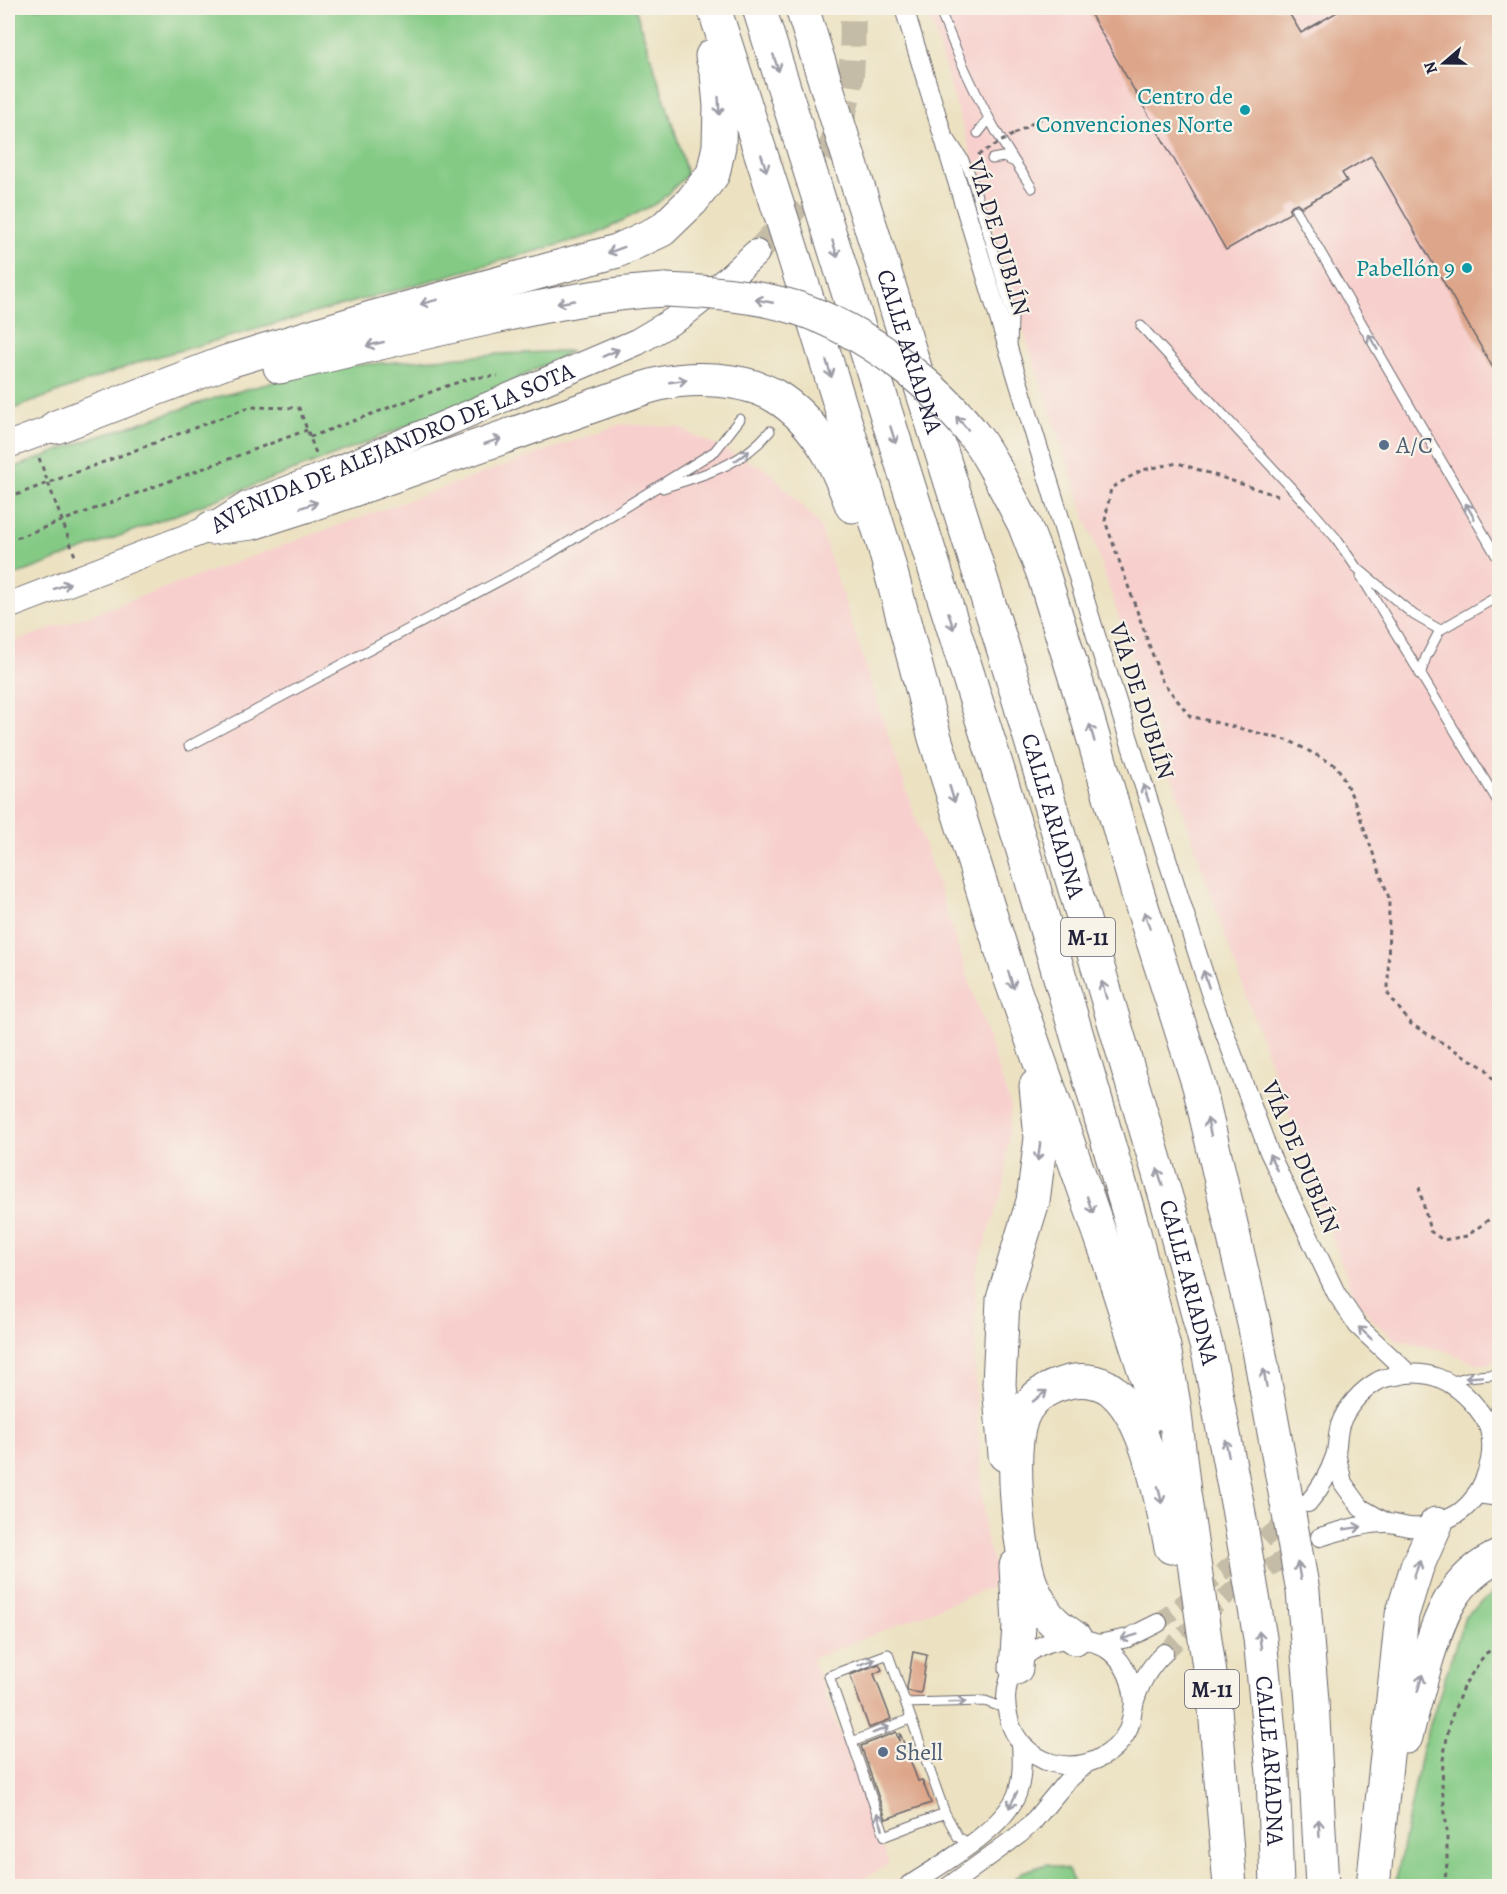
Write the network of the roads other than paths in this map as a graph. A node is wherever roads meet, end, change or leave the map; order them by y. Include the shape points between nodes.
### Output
1 (699, 8) edge
2 (714, 8) edge
3 (759, 8) edge
4 (802, 8) edge
5 (904, 8) edge
6 (939, 8) edge
7 (989, 119) junction
8 (978, 133) dead end
9 (992, 159) dead end
10 (1016, 163) junction
11 (1032, 188) dead end
12 (1296, 210) dead end
13 (756, 253) tunnel mouth
14 (1141, 326) dead end
15 (740, 419) dead end
16 (56, 427) junction
17 (770, 431) dead end
18 (8, 445) edge
19 (645, 495) junction
20 (211, 528) junction
21 (1500, 562) edge
22 (1356, 567) junction
23 (1500, 595) edge
24 (8, 606) edge
25 (1440, 630) junction
26 (1420, 675) junction
27 (935, 738) junction
28 (189, 746) dead end
29 (1500, 805) edge
30 (1021, 1011) junction
31 (1408, 1373) junction
32 (1500, 1374) edge
33 (1449, 1382) junction
34 (1500, 1399) edge
35 (1493, 1435) edge
36 (1336, 1454) junction
37 (1184, 1492) junction
38 (1476, 1494) junction
39 (1500, 1497) edge
40 (1308, 1503) tunnel mouth
41 (1387, 1523) junction
42 (1436, 1524) junction
43 (1320, 1537) tunnel mouth
44 (1500, 1556) edge
45 (1158, 1623) tunnel mouth
46 (1087, 1641) junction
47 (1164, 1653) tunnel mouth
48 (1016, 1668) junction
49 (905, 1703) junction
50 (1134, 1706) junction
51 (1007, 1709) junction
52 (910, 1719) junction
53 (852, 1742) junction
54 (1021, 1743) junction
55 (1086, 1764) junction
56 (945, 1814) junction
57 (1378, 1841) junction
58 (970, 1844) junction
59 (908, 1887) edge
60 (949, 1887) edge
61 (1229, 1887) edge
62 (1277, 1887) edge
63 (1322, 1887) edge
64 (1373, 1887) edge

1 -> 16 highway via 717,74 719,146 713,174 662,230 617,251 371,318 230,362
2 -> 27 highway via 884,546
3 -> 37 highway, CALLE ARIADNA / M-11 via 1022,848 1131,1221 1164,1347
62 -> 4 highway, CALLE ARIADNA / M-11 via 1273,1774 1260,1638 1209,1356 1173,1221 1013,680
31 -> 5 street, VÍA DE DUBLÍN via 1358,1326 1336,1293 1269,1152 1211,996
6 - 7 lane
7 - 8 lane
7 - 10 lane
9 - 10 lane via 1003,157
10 - 11 lane
21 -> 12 lane
20 -> 13 street, AVENIDA DE ALEJANDRO DE LA SOTA via 247,505 637,342 681,316
14 - 22 lane via 1308,506
15 - 19 lane via 716,452
16 - 18 street
63 -> 16 highway, bridge via 1303,1591 1255,1328 1199,1086 1043,573 1024,524 976,438 929,388 897,361 853,333 796,308 768,301 665,290 561,302 451,326 222,381
19 -> 17 lane via 737,461
19 - 28 lane via 546,556
24 -> 20 street, AVENIDA DE ALEJANDRO DE LA SOTA
20 -> 27 highway via 252,523 660,384 717,380 747,385 774,395 796,411 828,452 861,528 898,645
22 - 25 lane via 1414,615
22 - 26 lane
23 - 25 lane
25 - 26 lane
26 - 29 lane
27 -> 30 highway
30 -> 37 highway via 1106,1251
30 -> 48 highway via 1041,1138 1033,1201 1003,1299 999,1374 1017,1583
31 - 33 street via 1429,1374
31 - 36 street via 1379,1380 1355,1398 1340,1424
32 -> 33 lane
33 - 35 street via 1478,1409
34 - 35 lane
35 - 38 street via 1485,1476
36 - 40 street
36 - 41 street via 1343,1483 1361,1508
37 - 61 highway, CALLE ARIADNA / M-11 via 1215,1709
38 - 39 street
38 - 42 street via 1458,1513
41 - 42 street via 1412,1527
43 -> 41 street
57 -> 42 highway via 1402,1615
57 -> 44 highway via 1436,1627 1460,1585
45 -> 46 street via 1128,1638
46 - 48 street via 1063,1638 1046,1643 1029,1653
46 - 50 street via 1115,1657 1124,1668
46 -> 61 highway via 1053,1622 1030,1580 1015,1464 1020,1425 1035,1398 1053,1386 1083,1380 1099,1383 1123,1401 1133,1416 1159,1488
47 - 50 street via 1148,1671
48 - 51 street via 1008,1686
49 -> 51 lane via 985,1701
49 - 52 lane
53 -> 49 lane via 829,1676 888,1654
50 - 55 street via 1121,1741
51 - 54 street
53 -> 52 lane
52 - 56 lane
56 -> 53 lane via 885,1836
54 - 55 street via 1044,1761
54 -> 58 street via 1021,1773 1012,1804
55 - 60 street via 1020,1834
56 - 58 lane via 958,1837
57 - 64 highway
58 - 59 street

